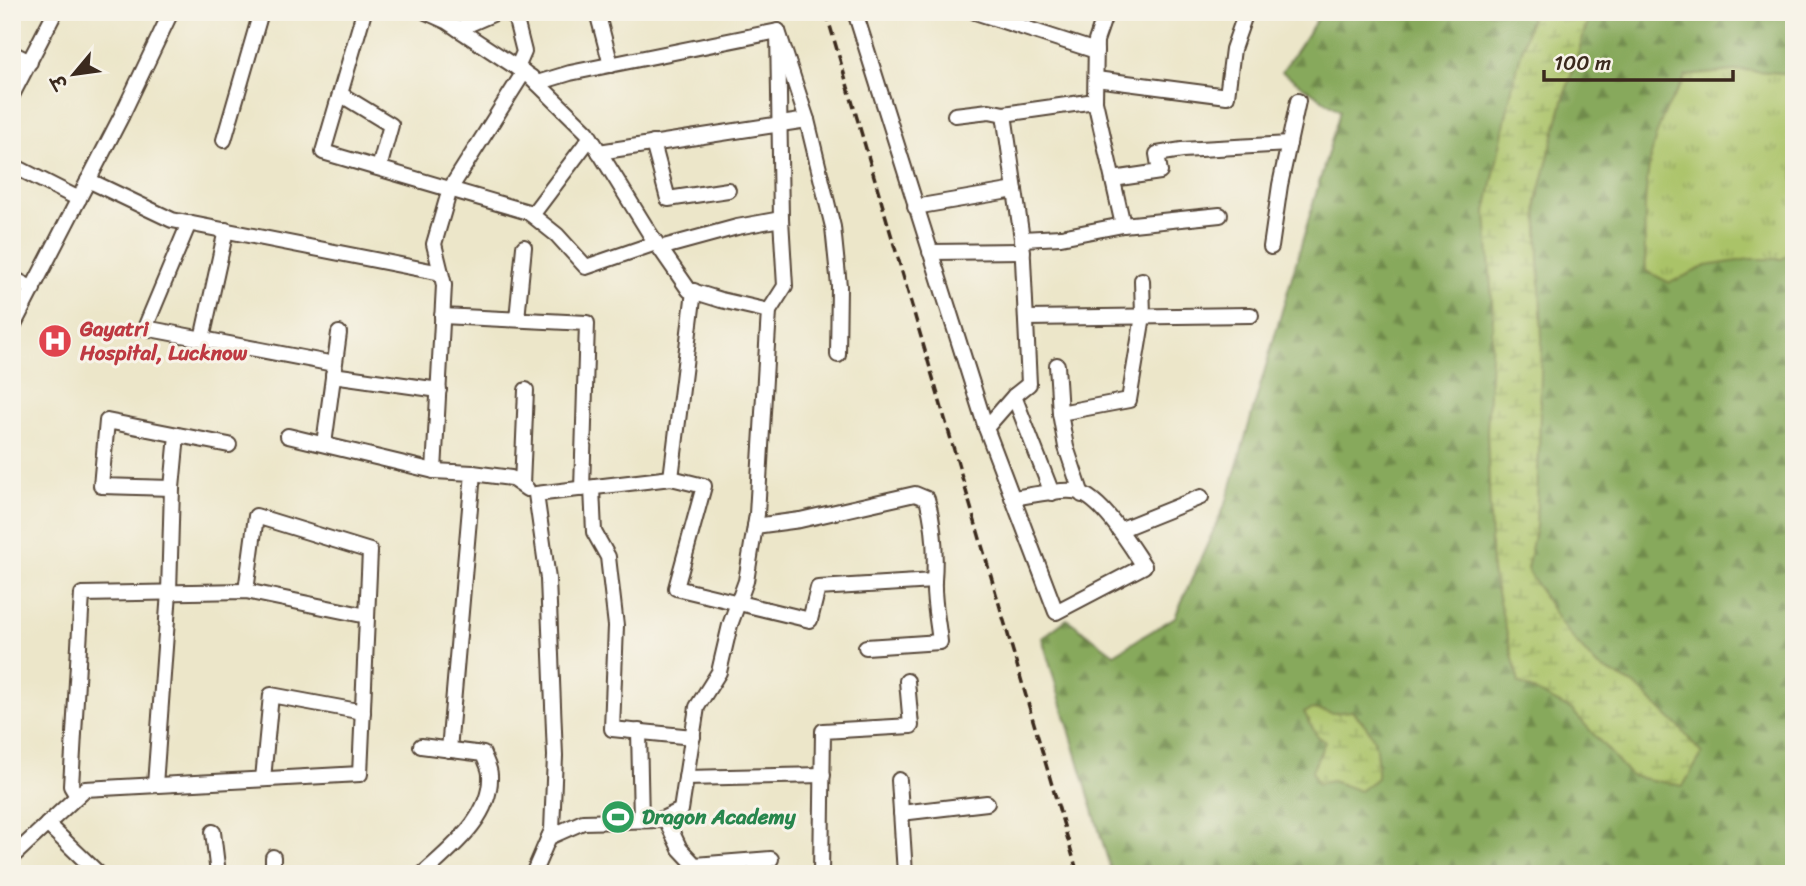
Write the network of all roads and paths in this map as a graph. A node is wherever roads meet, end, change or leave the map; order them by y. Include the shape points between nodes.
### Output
1 (55, 12) edge
2 (171, 12) edge
3 (261, 12) edge
4 (364, 12) edge
5 (426, 12) edge
6 (497, 12) edge
7 (514, 12) edge
8 (597, 12) edge
9 (855, 12) edge
10 (975, 12) edge
11 (1106, 12) edge
12 (1246, 12) edge
13 (458, 29) junction
14 (778, 31) junction
15 (1096, 51) junction
16 (12, 53) edge
17 (30, 62) junction
18 (611, 65) junction
19 (520, 70) junction
20 (1096, 79) junction
21 (537, 83) junction
22 (340, 94) junction
23 (12, 95) edge
24 (1095, 100) junction
25 (1298, 101) dead end
26 (1004, 114) junction
27 (955, 115) dead end
28 (807, 120) junction
29 (780, 124) junction
30 (590, 138) junction
31 (225, 140) dead end
32 (653, 143) junction
33 (1289, 144) junction
34 (599, 152) junction
35 (12, 165) edge
36 (379, 168) junction
37 (1113, 179) junction
38 (88, 180) junction
39 (450, 189) junction
40 (728, 190) dead end
41 (1015, 190) junction
42 (79, 198) junction
43 (915, 207) junction
44 (532, 215) junction
45 (1220, 215) dead end
46 (781, 219) junction
47 (189, 223) junction
48 (1123, 225) junction
49 (226, 230) junction
50 (1023, 245) junction
51 (658, 246) junction
52 (524, 247) dead end
53 (1271, 247) dead end
54 (930, 252) junction
55 (441, 273) junction
56 (12, 278) edge
57 (1142, 280) dead end
58 (33, 289) junction
59 (694, 291) junction
60 (769, 311) junction
61 (1251, 315) dead end
62 (442, 316) junction
63 (1143, 316) junction
64 (1026, 318) junction
65 (517, 319) junction
66 (12, 328) edge
67 (339, 332) dead end
68 (202, 339) junction
69 (838, 355) dead end
70 (1057, 365) dead end
71 (334, 369) junction
72 (439, 390) junction
73 (526, 390) dead end
74 (1014, 396) junction
75 (1060, 413) junction
76 (986, 428) junction
77 (177, 435) junction
78 (288, 436) dead end
79 (324, 444) junction
80 (229, 445) dead end
81 (434, 471) junction
82 (472, 473) junction
83 (671, 478) junction
84 (522, 485) junction
85 (172, 488) junction
86 (587, 488) junction
87 (1052, 493) junction
88 (536, 494) junction
89 (1082, 495) junction
90 (1201, 496) dead end
91 (1012, 498) junction
92 (755, 526) junction
93 (1119, 530) junction
94 (934, 580) junction
95 (246, 591) junction
96 (169, 592) junction
97 (738, 604) junction
98 (367, 617) junction
99 (866, 647) dead end
100 (907, 681) dead end
101 (363, 712) junction
102 (639, 732) junction
103 (693, 737) junction
104 (421, 746) dead end
105 (450, 750) junction
106 (823, 775) junction
107 (686, 778) junction
108 (263, 779) junction
109 (899, 780) dead end
110 (155, 785) junction
111 (77, 796) junction
112 (987, 803) dead end
113 (901, 813) junction
114 (665, 818) junction
115 (640, 820) junction
116 (47, 824) junction
117 (213, 832) dead end
118 (549, 837) junction
119 (12, 857) edge
120 (273, 857) dead end
121 (771, 859) dead end
122 (690, 869) edge
123 (99, 874) edge
124 (218, 874) edge
125 (273, 874) edge
126 (423, 874) edge
127 (533, 874) edge
128 (821, 874) edge
129 (905, 874) edge

1 - 17 street
2 - 38 street
3 - 31 street
4 - 22 street
5 - 13 street
6 - 13 street
7 - 19 street via 524,52
8 - 18 street
9 - 43 street
10 - 15 street
11 - 15 street
12 - 20 street via 1233,48 1227,96
13 - 19 street
14 - 18 street
14 - 28 street
14 - 29 street
15 - 20 street
16 - 17 street
17 - 23 street
18 - 21 street
19 - 21 street
19 - 39 street
20 - 24 street
21 - 30 street
22 - 36 street via 391,125
22 - 36 street via 323,152
24 - 26 street
24 - 37 street
25 - 33 street
26 - 27 street
26 - 41 street
28 - 29 street
28 - 69 street via 833,227 839,286
29 - 32 street
29 - 46 street
30 - 34 street
30 - 44 street
32 - 34 street
32 - 40 street via 668,199
33 - 37 street via 1157,154 1160,172
33 - 53 street
34 - 51 street
35 - 42 street
36 - 39 street
37 - 48 street
38 - 42 street
38 - 47 street via 172,220
39 - 44 street
39 - 55 street via 434,244
41 - 43 street
41 - 50 street
42 - 58 street
43 - 54 street
44 - 51 street via 558,234 586,267
45 - 48 street
46 - 51 street
46 - 60 street via 785,286
47 - 49 street
47 - 68 street via 145,328
48 - 50 street
49 - 55 street
49 - 68 street
50 - 54 street
50 - 64 street
51 - 59 street
52 - 65 street
54 - 76 street
55 - 62 street
56 - 58 street
57 - 63 street
58 - 66 street
59 - 60 street
59 - 83 street
60 - 92 street
61 - 63 street
62 - 65 street
62 - 72 street
63 - 64 street
63 - 75 street via 1129,400
64 - 74 street via 1029,384
65 - 86 street via 587,323
67 - 71 street
68 - 71 street
70 - 75 street
71 - 72 street
71 - 79 street
72 - 81 street
73 - 84 street
74 - 76 street
74 - 87 street
75 - 89 street
76 - 91 street
77 - 80 street
77 - 85 street
77 - 85 street via 107,421 101,486
78 - 79 street
79 - 81 street
81 - 82 street
82 - 84 street via 510,478
82 - 105 street
83 - 86 street
83 - 97 street via 704,486 676,589
84 - 88 street
85 - 96 street
86 - 88 street
86 - 102 street via 594,532 608,556 616,626 612,729
87 - 89 street
87 - 91 street
88 - 118 street via 548,579 555,756
89 - 93 street via 1097,504
90 - 93 street
91 - 93 street via 1056,612 1144,566
92 - 94 street via 915,494 927,499 934,524
92 - 97 street
94 - 97 street via 818,588 810,620
94 - 99 street via 940,642
95 - 96 street
95 - 98 street
95 - 98 street via 256,516 370,551
96 - 110 street
96 - 111 street via 82,594 71,786
97 - 103 street via 719,672 697,707
98 - 101 street
100 - 106 street via 911,726 823,731
101 - 108 street via 360,774
101 - 108 street via 271,695
102 - 103 street
102 - 115 street
103 - 107 street
104 - 105 street
105 - 126 street via 483,754 490,773 487,802 468,830
106 - 107 street
106 - 128 street
107 - 114 street via 681,810
108 - 110 street
109 - 113 street
110 - 111 street via 85,789
111 - 116 street
112 - 113 street
113 - 129 street
114 - 115 street
114 - 122 street
115 - 118 street via 583,822
116 - 119 street
116 - 123 street
117 - 124 street
118 - 127 street
120 - 125 street
121 - 122 street

